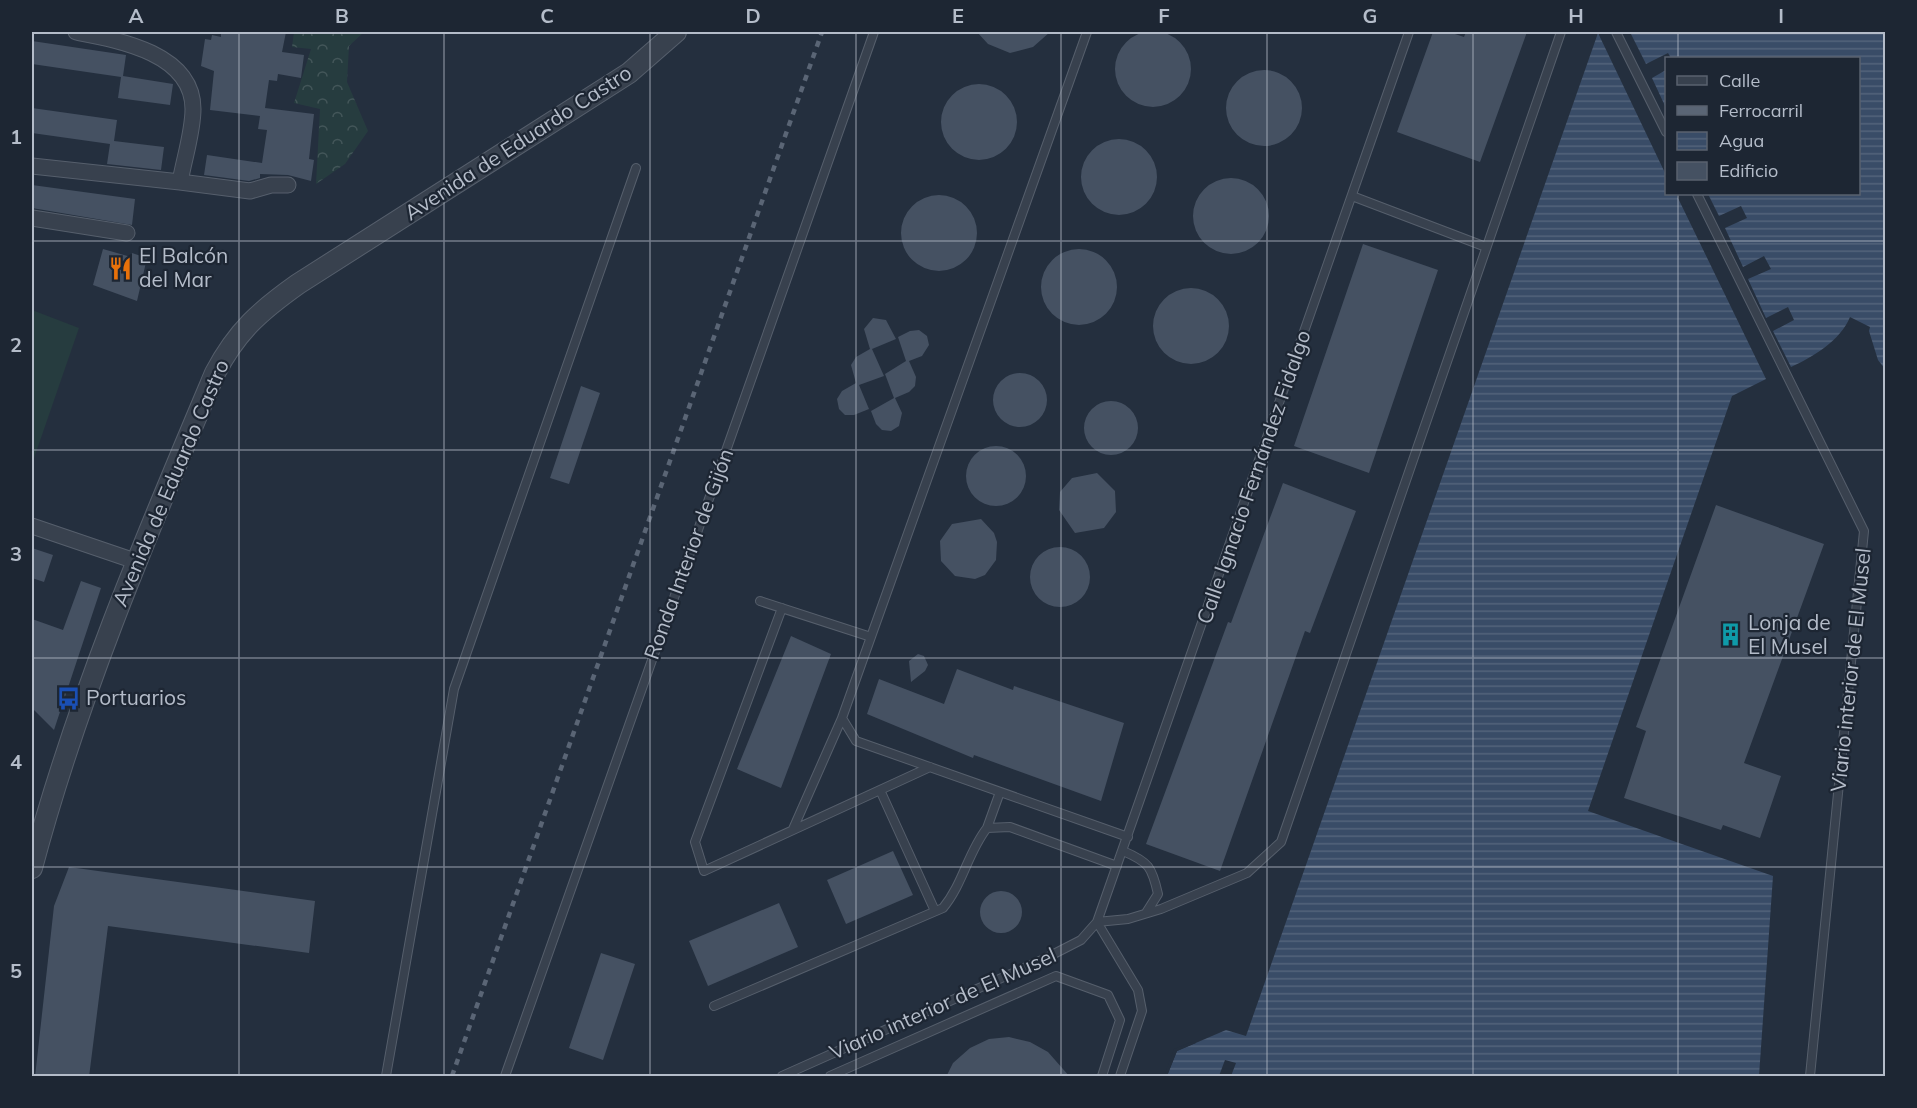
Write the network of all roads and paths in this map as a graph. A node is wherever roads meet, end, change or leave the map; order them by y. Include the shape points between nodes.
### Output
1 (76, 32) edge
2 (676, 32) edge
3 (874, 32) edge
4 (1087, 32) edge
5 (1409, 32) edge
6 (1561, 32) edge
7 (1617, 32) edge
8 (1665, 130) edge
9 (32, 166) edge
10 (636, 168) dead end
11 (180, 182) junction
12 (288, 185) dead end
13 (1697, 195) edge
14 (1352, 196) junction
15 (32, 218) edge
16 (127, 233) dead end
17 (1486, 247) junction
18 (32, 526) edge
19 (135, 561) junction
20 (760, 601) dead end
21 (782, 608) junction
22 (871, 637) junction
23 (842, 718) junction
24 (930, 767) junction
25 (880, 790) junction
26 (1000, 792) junction
27 (987, 828) junction
28 (793, 830) junction
29 (1128, 837) junction
30 (1123, 851) junction
31 (1117, 866) junction
32 (32, 868) edge
33 (936, 911) junction
34 (1146, 913) junction
35 (1097, 922) junction
36 (714, 1006) dead end
37 (386, 1077) edge
38 (505, 1077) edge
39 (782, 1077) edge
40 (830, 1077) edge
41 (1102, 1077) edge
42 (1120, 1077) edge
43 (1810, 1077) edge

1 - 11 street via 129,42 175,67 188,84 193,108
2 - 19 street, Avenida de Eduardo Castro via 629,73 298,284 249,322 230,345 215,373
3 - 38 lane, Ronda Interior de Gijón
4 - 22 lane
5 - 14 lane, Calle Ignacio Fernández Fidalgo
6 - 17 lane
7 - 8 lane
9 - 11 street
10 - 37 lane via 454,689
11 - 12 street via 250,191
13 - 43 lane, Viario interior de El Musel via 1864,531
14 - 17 lane
14 - 29 lane, Calle Ignacio Fernández Fidalgo
15 - 16 street
17 - 34 lane via 1281,842 1246,873
18 - 19 street
19 - 32 street, Avenida de Eduardo Castro
20 - 21 lane
21 - 22 lane
21 - 28 lane via 695,842 704,871
22 - 23 lane
23 - 24 lane via 856,741
23 - 28 lane
24 - 25 lane
24 - 26 lane
25 - 28 lane
25 - 33 lane
26 - 27 lane
26 - 29 lane
27 - 31 lane via 1010,826
27 - 33 lane via 976,842 955,893
29 - 30 lane, Calle Ignacio Fernández Fidalgo
30 - 31 lane, Calle Ignacio Fernández Fidalgo
30 - 34 lane via 1141,858 1152,870 1158,894
31 - 35 lane, Calle Ignacio Fernández Fidalgo
33 - 36 lane
34 - 35 lane
35 - 39 lane, Viario interior de El Musel via 1082,940
35 - 42 lane via 1138,990 1142,1011
40 - 41 lane via 1056,976 1108,995 1120,1020

